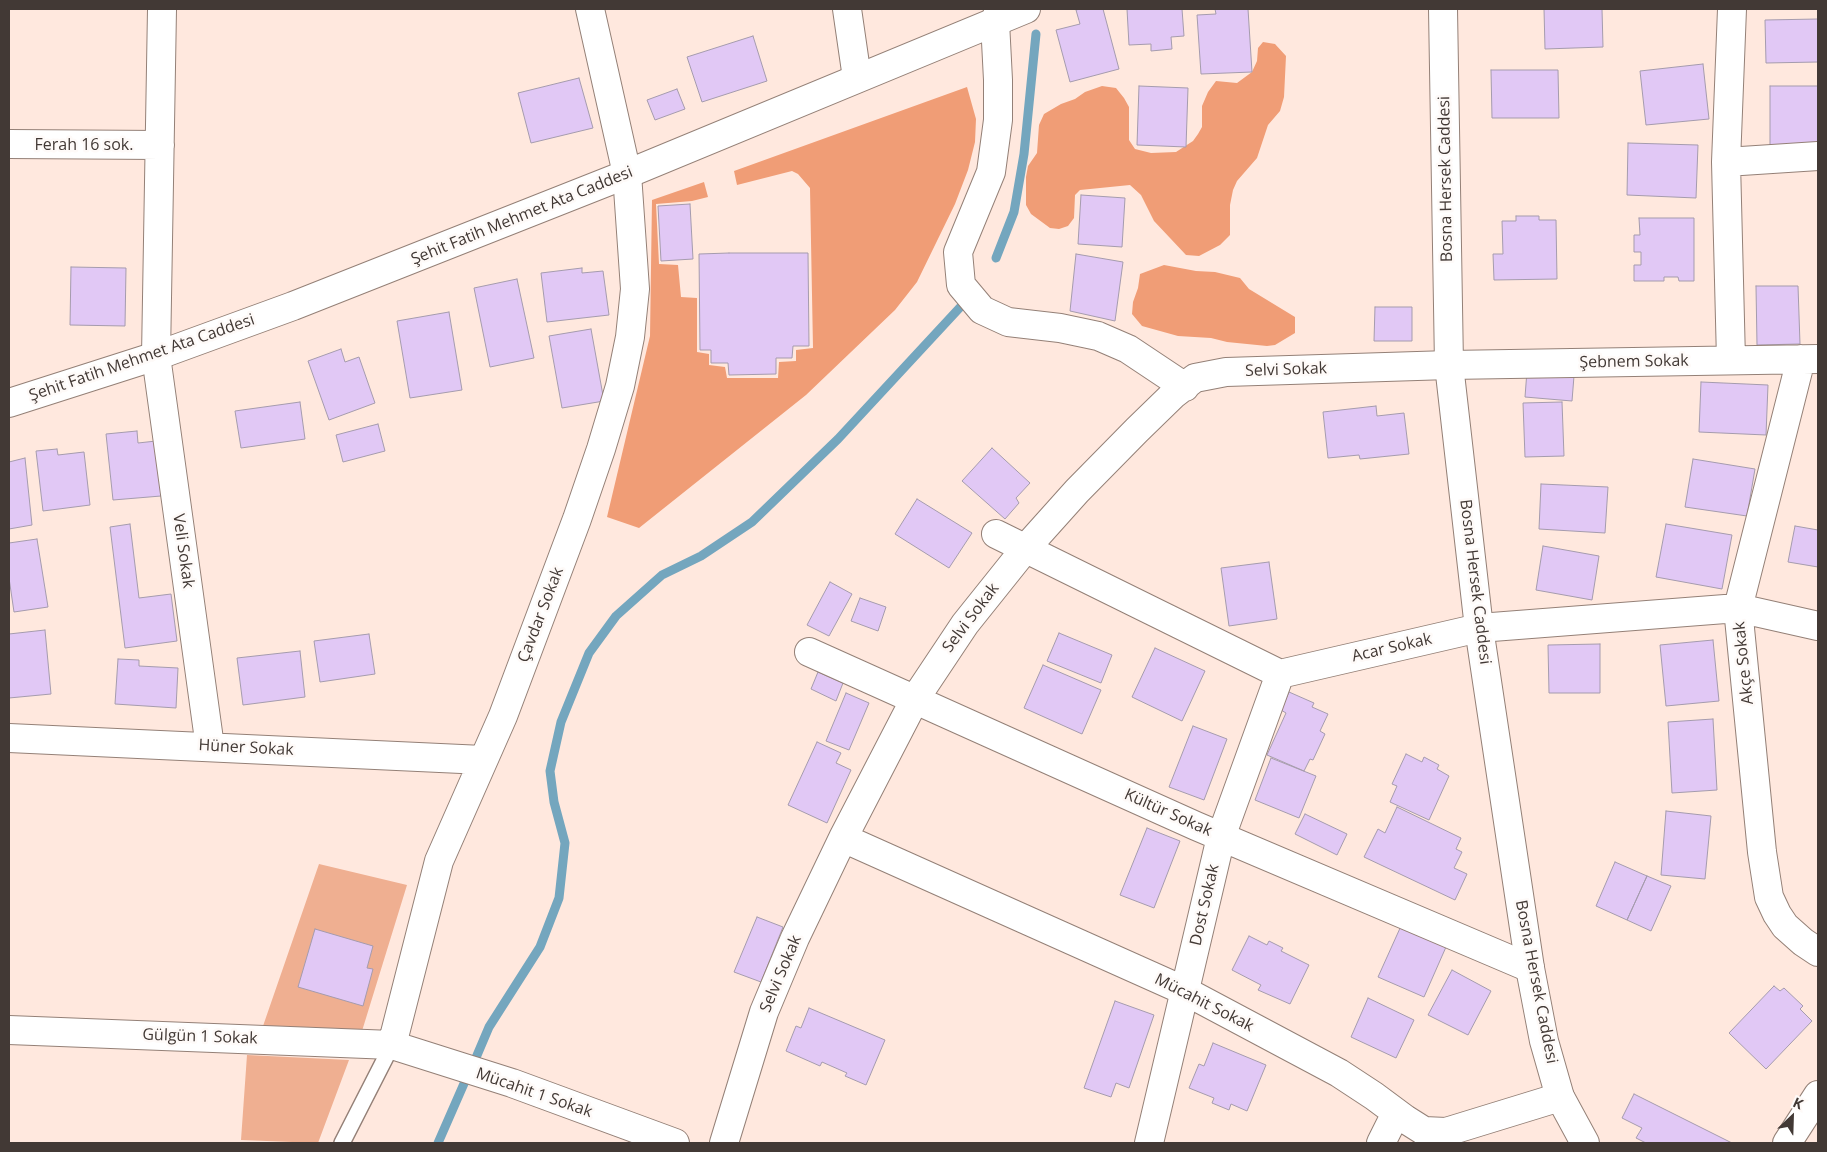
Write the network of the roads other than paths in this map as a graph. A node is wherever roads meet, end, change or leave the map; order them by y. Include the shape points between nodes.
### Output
1 (162, 9) edge
2 (590, 9) edge
3 (847, 9) edge
4 (1026, 9) edge
5 (1444, 9) edge
6 (1732, 9) edge
7 (997, 15) edge
8 (857, 78) junction
9 (9, 144) edge
10 (160, 145) junction
11 (1818, 156) edge
12 (1726, 162) junction
13 (627, 174) junction
14 (156, 356) junction
15 (1809, 359) edge
16 (1731, 360) junction
17 (1449, 365) junction
18 (1185, 387) junction
19 (9, 403) edge
20 (996, 534) dead end
21 (1025, 548) junction
22 (1738, 608) junction
23 (1818, 626) edge
24 (1479, 628) junction
25 (809, 652) dead end
26 (1280, 674) junction
27 (915, 699) junction
28 (9, 738) edge
29 (210, 747) junction
30 (483, 760) junction
31 (1221, 837) junction
32 (843, 838) junction
33 (1818, 952) edge
34 (1530, 968) junction
35 (1185, 991) junction
36 (9, 1030) edge
37 (392, 1045) junction
38 (1818, 1095) edge
39 (1560, 1097) junction
40 (1396, 1113) junction
41 (342, 1143) edge
42 (675, 1143) edge
43 (724, 1143) edge
44 (1149, 1143) edge
45 (1381, 1143) edge
46 (1585, 1143) edge
47 (1787, 1143) edge

1 - 10 street, Veli Sokak
2 - 13 street, Çavdar Sokak
3 - 8 street
4 - 7 street, Şehit Fatih Mehmet Ata Caddesi
5 - 17 street, Bosna Hersek Caddesi
6 - 12 street
7 - 8 street, Şehit Fatih Mehmet Ata Caddesi
7 - 18 street via 998,120 991,172 958,252 961,285 982,310 1008,322 1098,336 1128,349
8 - 13 street, Şehit Fatih Mehmet Ata Caddesi
9 - 10 street, Ferah 16 sok.
10 - 14 street, Veli Sokak
11 - 12 street
12 - 16 street
13 - 14 street, Şehit Fatih Mehmet Ata Caddesi via 302,303
13 - 30 street, Çavdar Sokak via 635,289 620,386 577,519 503,716
14 - 19 street, Şehit Fatih Mehmet Ata Caddesi
14 - 29 street, Veli Sokak
15 - 16 street, Şebnem Sokak
15 - 22 street, Akçe Sokak
16 - 17 street, Şebnem Sokak
17 - 18 street, Selvi Sokak via 1226,372 1195,378
17 - 24 street, Bosna Hersek Caddesi
18 - 21 street, Selvi Sokak via 1130,437
20 - 21 street
21 - 26 street
21 - 27 street, Selvi Sokak via 965,624
22 - 23 street, Acar Sokak
22 - 24 street, Acar Sokak
22 - 33 street, Akçe Sokak via 1769,896 1785,926
24 - 26 street, Acar Sokak
24 - 34 street, Bosna Hersek Caddesi
25 - 27 street, Kültür Sokak
26 - 31 street, Dost Sokak
27 - 31 street, Kültür Sokak
27 - 32 street, Selvi Sokak
28 - 29 street, Hüner Sokak
29 - 30 street, Hüner Sokak
30 - 37 street, Çavdar Sokak via 439,861
31 - 34 street, Kültür Sokak
31 - 35 street, Dost Sokak
32 - 35 street, Mücahit Sokak
32 - 43 street, Selvi Sokak via 764,1012
34 - 39 street, Bosna Hersek Caddesi via 1544,1041
35 - 40 street, Mücahit Sokak via 1340,1073
35 - 44 street, Dost Sokak
36 - 37 street, Gülgün 1 Sokak
37 - 41 lane
37 - 42 street, Mücahit 1 Sokak
38 - 47 street
39 - 40 street, Mücahit Sokak via 1446,1132 1424,1131
39 - 46 street, Bosna Hersek Caddesi
40 - 45 street

